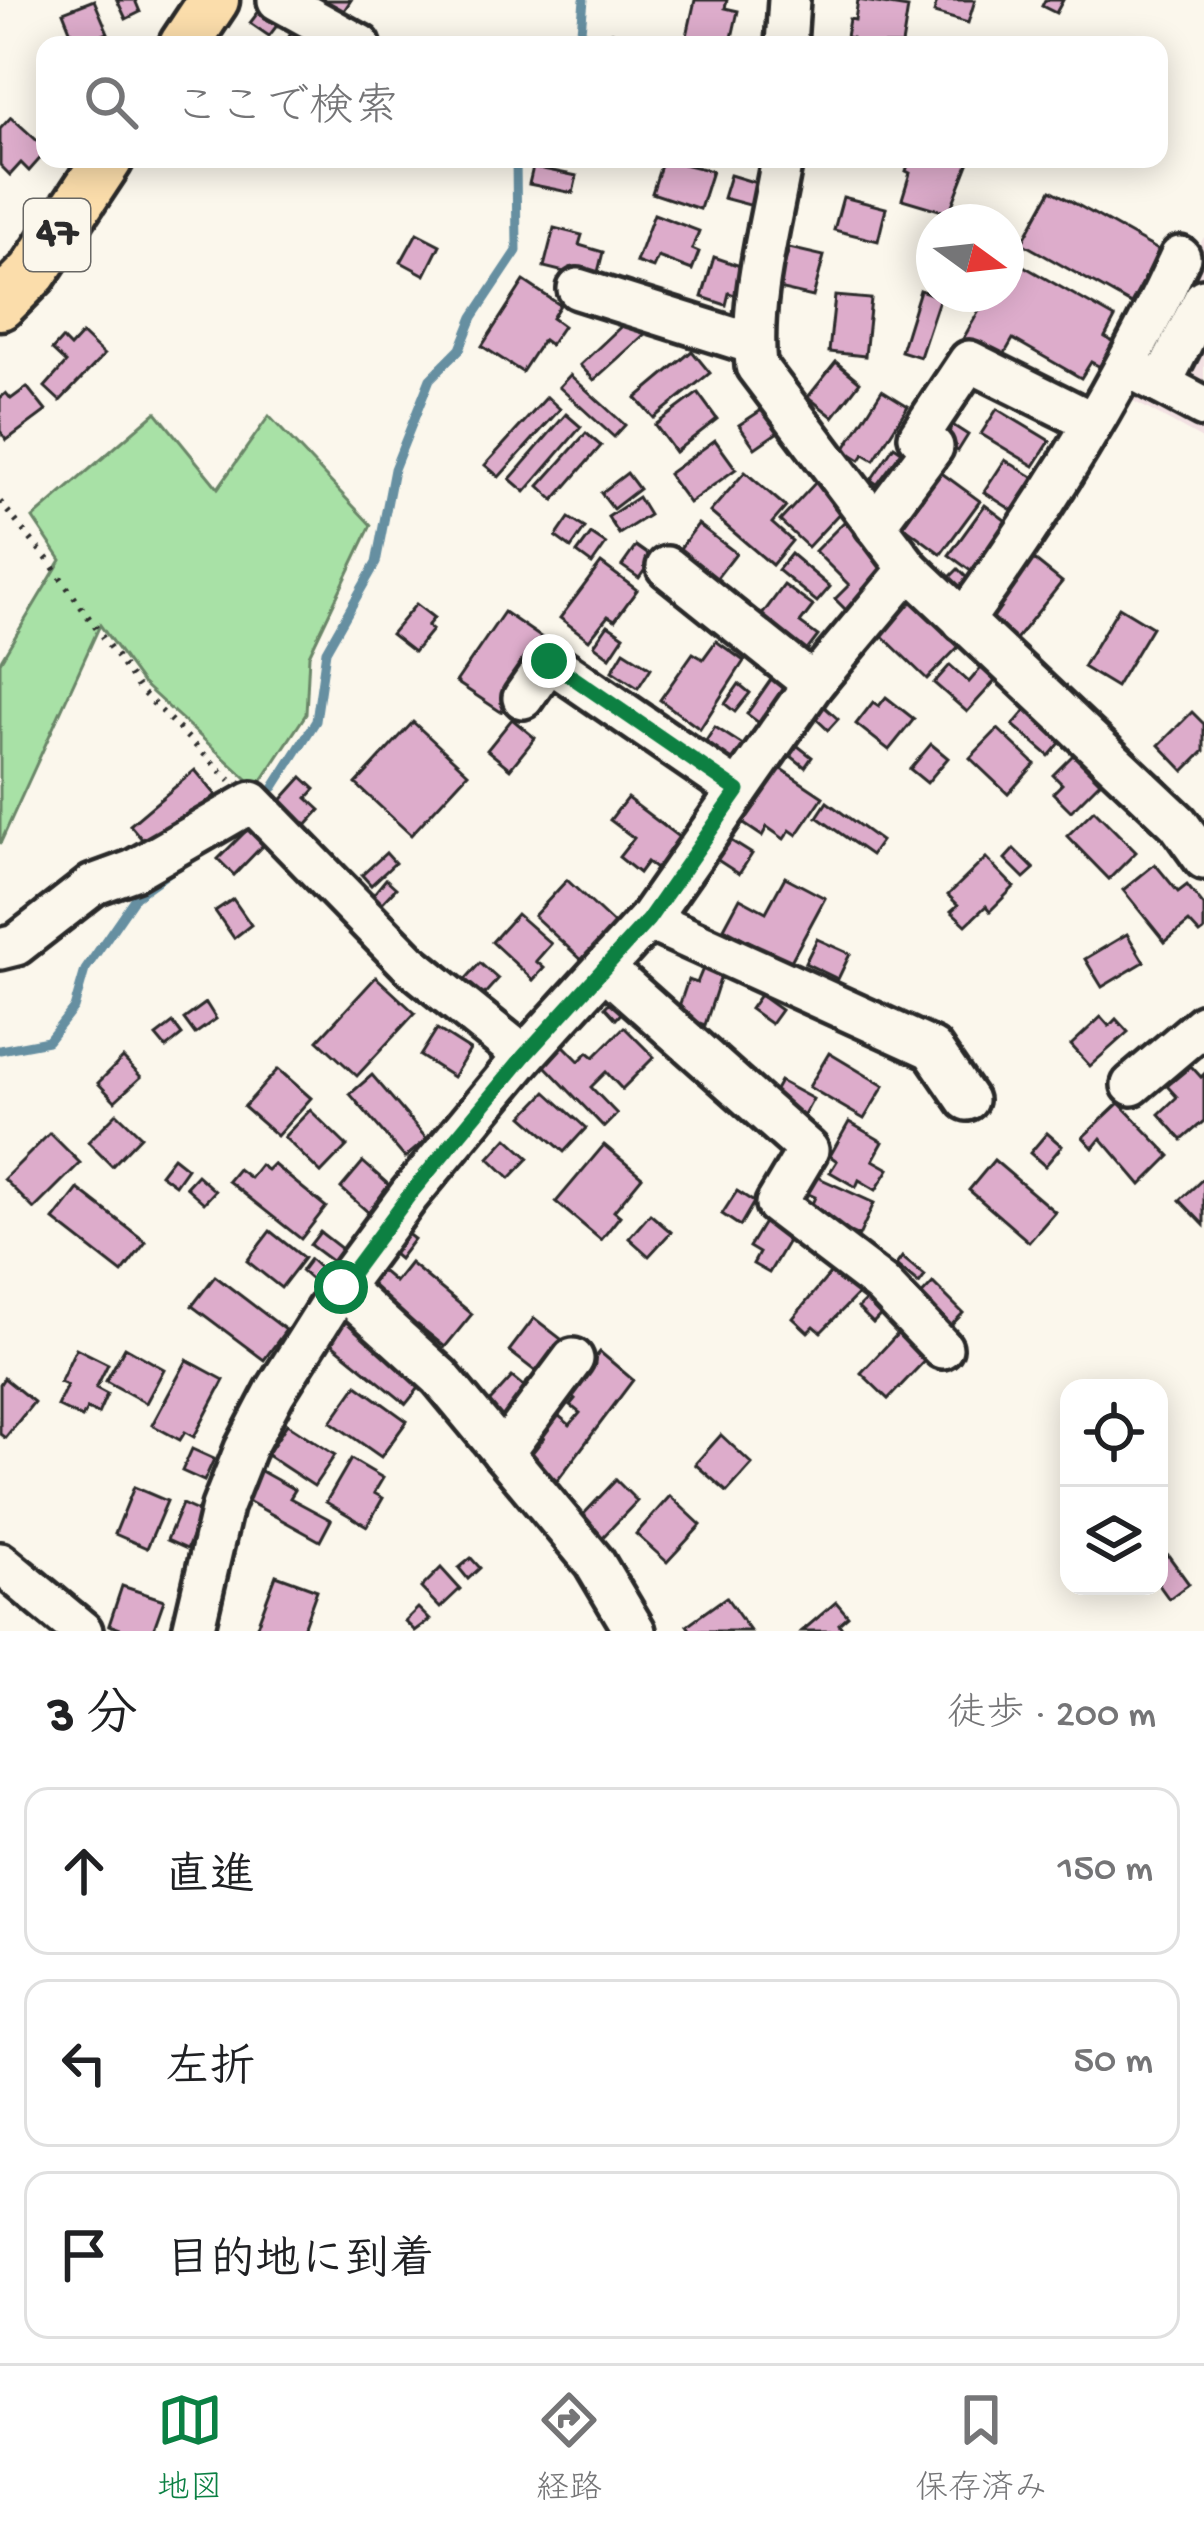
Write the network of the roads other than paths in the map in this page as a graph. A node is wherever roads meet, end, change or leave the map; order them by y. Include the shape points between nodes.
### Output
1 (214, 0) edge
2 (278, 0) edge
3 (789, 0) edge
4 (190, 36) edge
5 (344, 36) edge
6 (787, 36) edge
7 (102, 168) edge
8 (781, 168) edge
9 (1180, 257) dead end
10 (578, 289) dead end
11 (1204, 299) edge
12 (0, 305) edge
13 (754, 344) junction
14 (1144, 375) junction
15 (1204, 407) edge
16 (1092, 422) junction
17 (874, 525) junction
18 (667, 567) dead end
19 (909, 568) junction
20 (963, 621) junction
21 (813, 684) junction
22 (523, 698) dead end
23 (738, 791) junction
24 (1204, 859) edge
25 (648, 920) junction
26 (0, 949) edge
27 (604, 968) junction
28 (1204, 1024) edge
29 (524, 1056) junction
30 (1132, 1085) dead end
31 (967, 1100) dead end
32 (341, 1287) junction
33 (942, 1348) dead end
34 (573, 1359) dead end
35 (503, 1453) junction
36 (0, 1563) edge
37 (82, 1631) edge
38 (193, 1631) edge
39 (635, 1631) edge

1 - 4 main road
2 - 5 street
3 - 6 street
7 - 12 main road, 47
8 - 13 street
9 - 14 street
10 - 13 street
11 - 14 street
13 - 17 street via 756,365
14 - 15 street
14 - 16 street
16 - 17 street via 969,361 919,436 933,447
16 - 20 street
17 - 19 street
18 - 21 street
19 - 20 street
19 - 21 street
20 - 24 street via 1178,823
21 - 23 street
22 - 23 street via 549,661
23 - 25 street
25 - 27 street
25 - 31 street via 932,1049
26 - 29 street via 93,885 252,802 410,964
27 - 29 street
27 - 33 street via 808,1150 776,1204 881,1284
28 - 30 street
29 - 32 street
32 - 35 street via 440,1377
32 - 38 street via 245,1449 221,1507
34 - 35 street
35 - 39 street via 594,1562
36 - 37 street

